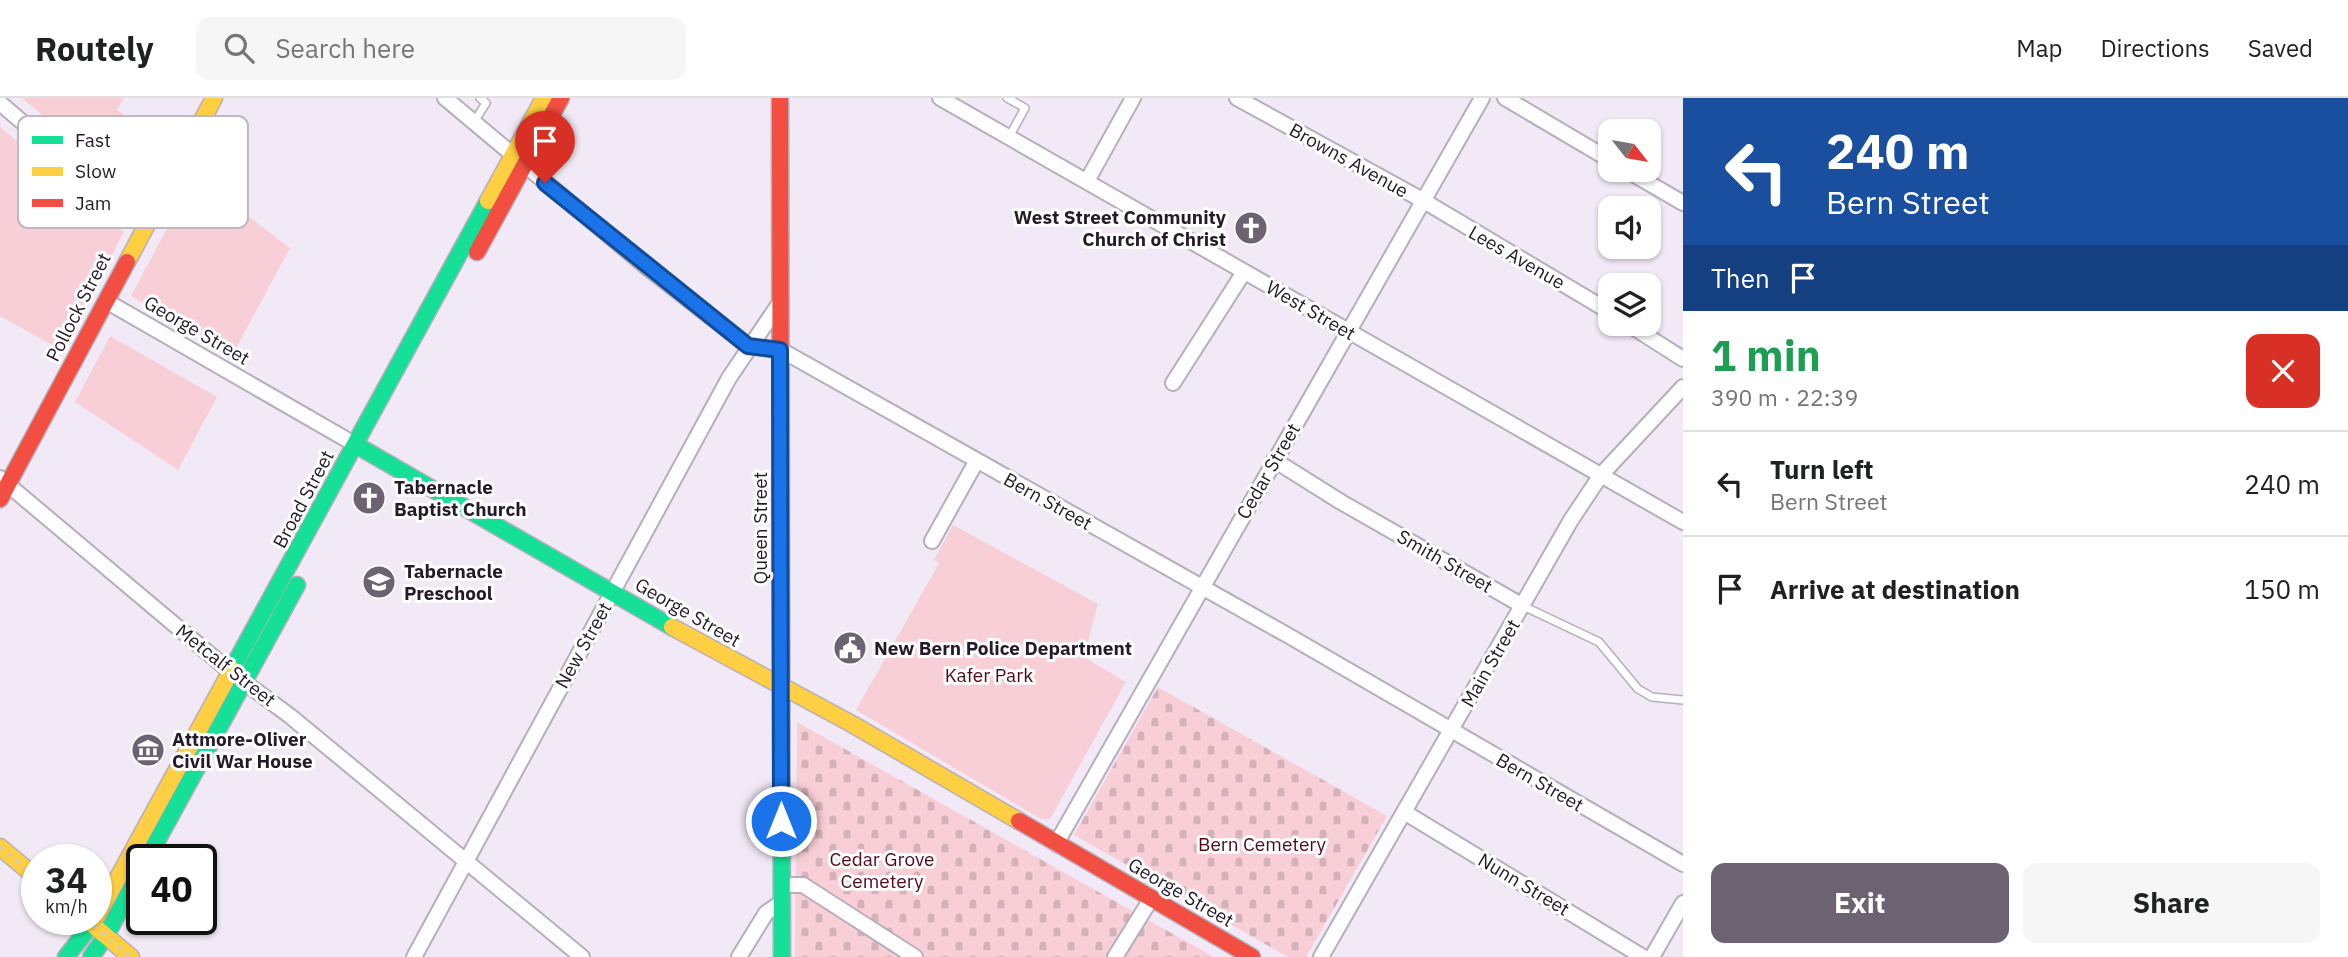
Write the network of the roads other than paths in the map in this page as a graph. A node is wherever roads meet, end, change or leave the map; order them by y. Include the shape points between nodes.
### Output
1 (214, 98) edge
2 (445, 98) edge
3 (480, 98) edge
4 (544, 98) edge
5 (561, 98) edge
6 (780, 98) edge
7 (940, 98) edge
8 (1007, 98) edge
9 (1133, 98) edge
10 (1237, 98) edge
11 (1482, 98) edge
12 (1505, 98) edge
13 (0, 103) edge
14 (204, 116) edge
15 (18, 118) edge
16 (474, 122) junction
17 (1009, 137) junction
18 (1598, 153) edge
19 (519, 161) junction
20 (1087, 181) junction
21 (1647, 182) edge
22 (1424, 201) junction
23 (1683, 203) edge
24 (143, 228) edge
25 (1244, 272) junction
26 (106, 301) junction
27 (781, 301) junction
28 (1598, 305) edge
29 (1349, 332) junction
30 (1647, 336) edge
31 (748, 346) junction
32 (780, 350) junction
33 (1683, 359) edge
34 (1173, 383) dead end
35 (1683, 387) edge
36 (362, 449) junction
37 (1274, 460) junction
38 (976, 462) junction
39 (1601, 475) junction
40 (3, 487) edge
41 (1683, 522) edge
42 (932, 541) dead end
43 (1201, 587) junction
44 (611, 593) junction
45 (1523, 606) junction
46 (238, 678) junction
47 (781, 685) junction
48 (1683, 700) edge
49 (1451, 732) junction
50 (1404, 812) junction
51 (150, 844) edge
52 (1056, 844) junction
53 (0, 848) edge
54 (468, 860) junction
55 (1683, 864) edge
56 (21, 865) edge
57 (126, 879) edge
58 (793, 885) dead end
59 (126, 892) edge
60 (112, 897) edge
61 (1151, 899) junction
62 (782, 902) junction
63 (1683, 903) edge
64 (82, 935) edge
65 (91, 935) edge
66 (106, 936) junction
67 (66, 957) edge
68 (75, 957) edge
69 (90, 957) edge
70 (131, 957) edge
71 (414, 957) edge
72 (582, 957) edge
73 (739, 957) edge
74 (782, 957) edge
75 (915, 957) edge
76 (1115, 957) edge
77 (1252, 957) edge
78 (1321, 957) edge
79 (1643, 957) edge
80 (1652, 957) edge

1 - 14 street, Pollock Street
2 - 16 street
3 - 16 lane via 486,103
4 - 19 street, Broad Street
5 - 19 street, Broad Street
6 - 27 street, Queen Street
7 - 17 street, West Street
8 - 17 lane via 1025,108
9 - 20 street
10 - 22 street, Browns Avenue
11 - 22 street, Cedar Street
12 - 18 street
13 - 15 street
16 - 19 street
17 - 20 street, West Street
19 - 31 street
19 - 36 street, Broad Street
20 - 25 street, West Street
21 - 23 street
22 - 28 street, Lees Avenue
22 - 29 street, Cedar Street
24 - 26 street, Pollock Street
25 - 29 street, West Street
25 - 34 street
26 - 36 street, George Street
26 - 40 street, Pollock Street
27 - 31 street, New Street
27 - 32 street, Queen Street
29 - 37 street, Cedar Street
29 - 39 street, West Street
30 - 33 street
31 - 32 street, Bern Street
31 - 44 street, New Street
32 - 38 street, Bern Street
32 - 47 street, Queen Street
35 - 39 street, Main Street
36 - 44 street, George Street
36 - 46 street, Broad Street
37 - 43 street, Cedar Street
37 - 45 street, Smith Street
38 - 42 street
38 - 43 street, Bern Street
39 - 41 street, West Street
39 - 45 street, Main Street
40 - 46 street, Metcalf Street
43 - 49 street, Bern Street
43 - 52 street, Cedar Street
44 - 47 street, George Street
44 - 54 street, New Street
45 - 48 lane, Smith Street via 1599,642 1638,689 1652,697
45 - 49 street, Main Street
46 - 51 street, Broad Street
46 - 54 street, Metcalf Street
47 - 52 street, George Street
47 - 62 street, Queen Street
49 - 50 street, Main Street
49 - 55 street, Bern Street
50 - 78 street, Main Street
50 - 79 street, Nunn Street
52 - 61 street, George Street
53 - 56 street
54 - 71 street, New Street
54 - 72 street, Metcalf Street
57 - 60 street, Broad Street
58 - 75 street via 803,885
59 - 66 street, Broad Street
61 - 76 street
61 - 77 street, George Street
62 - 73 street via 766,913
62 - 74 street, Queen Street
63 - 80 street
64 - 67 street, Broad Street
65 - 68 street
66 - 69 street, Broad Street
66 - 70 street

